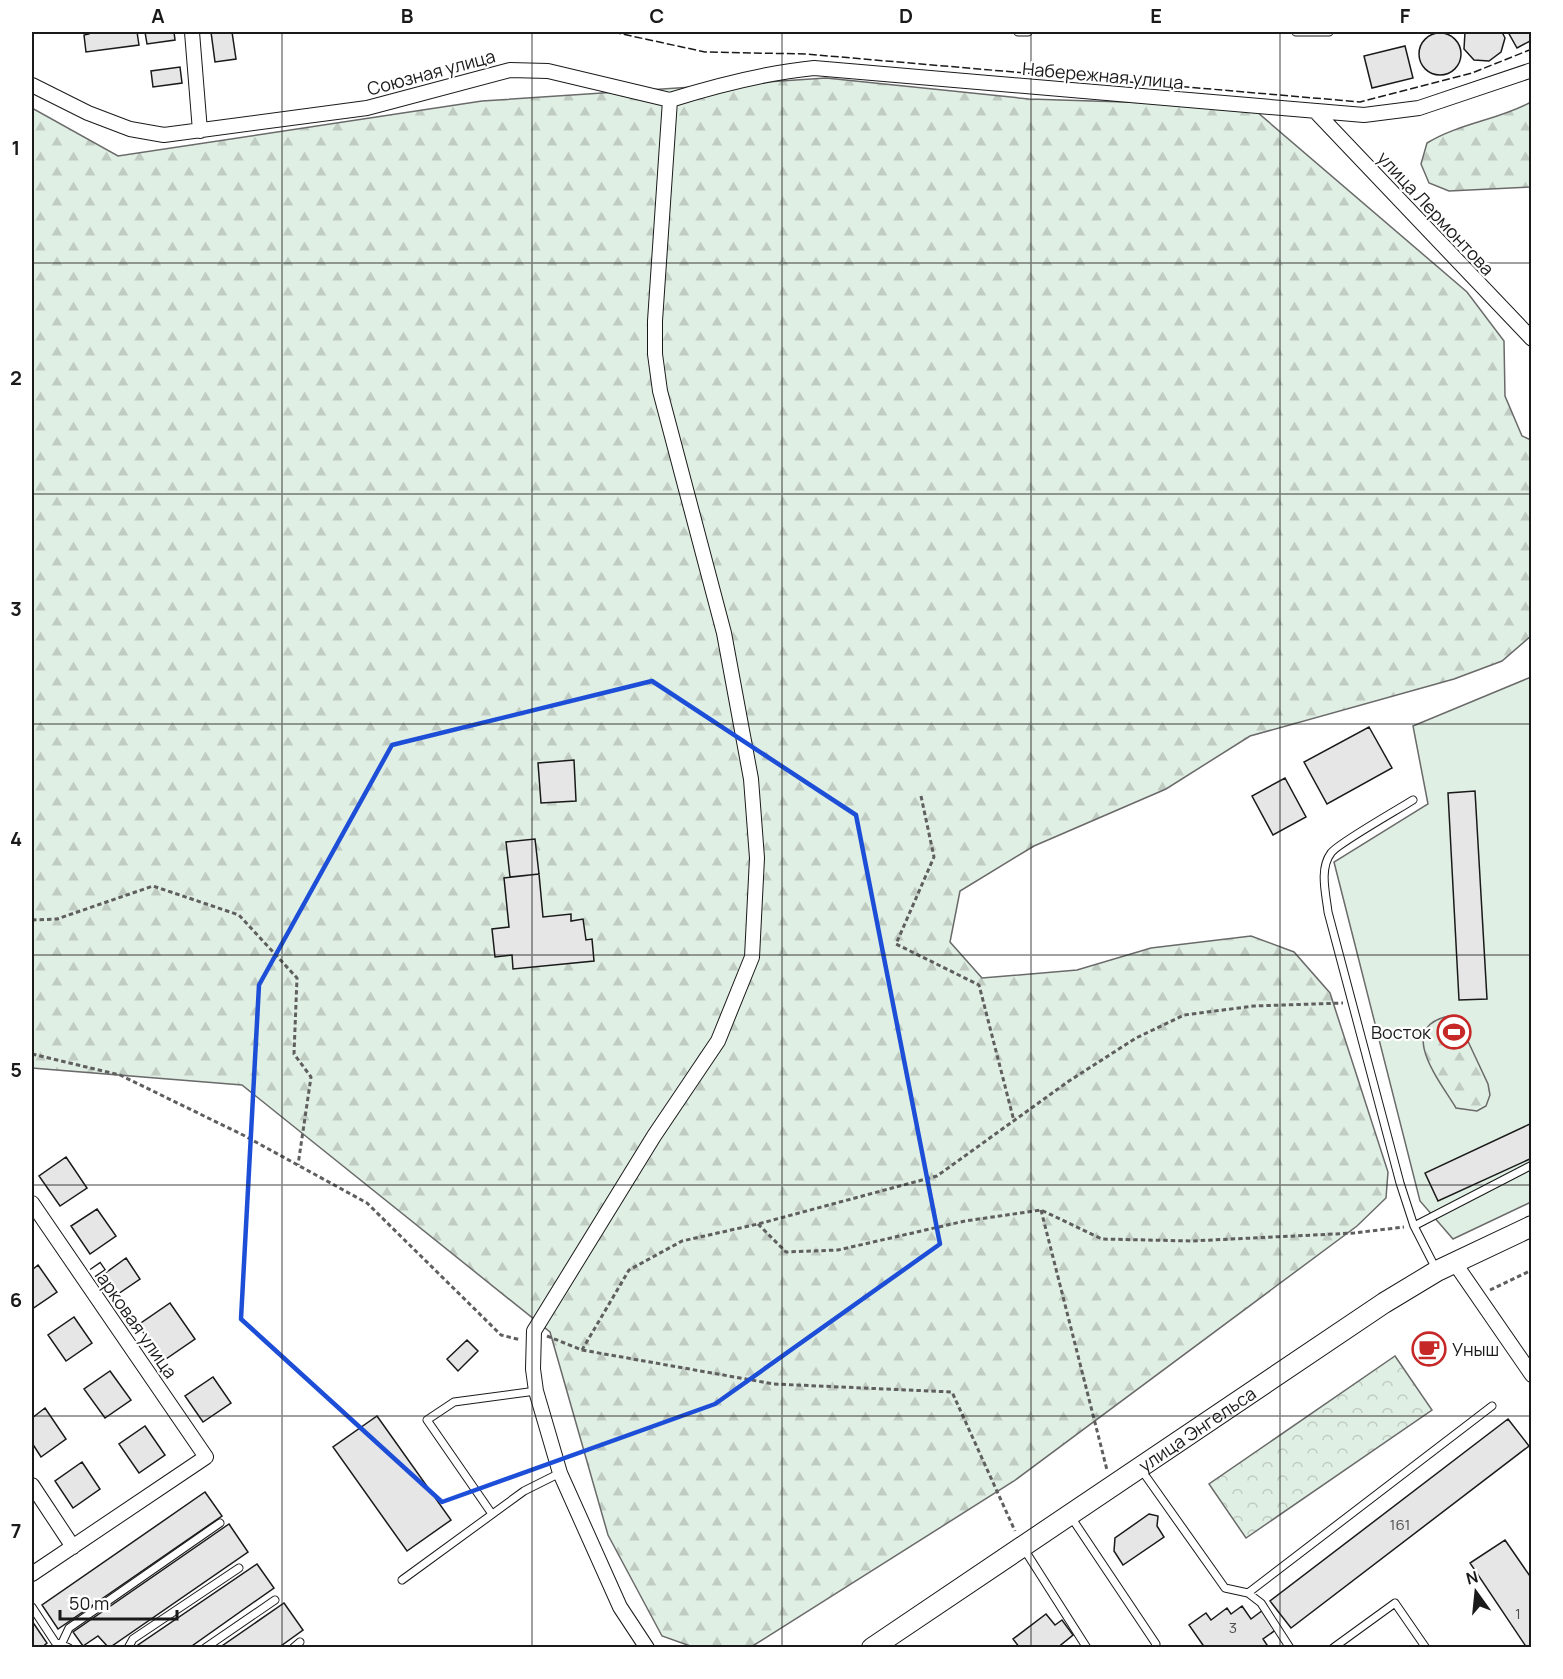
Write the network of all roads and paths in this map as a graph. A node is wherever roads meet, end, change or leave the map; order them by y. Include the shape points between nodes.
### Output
1 (192, 32) edge
2 (1018, 32) edge
3 (1028, 32) edge
4 (1296, 32) edge
5 (1329, 32) edge
6 (1532, 70) edge
7 (32, 85) edge
8 (670, 100) junction
9 (1315, 111) junction
10 (200, 131) junction
11 (1532, 339) edge
12 (921, 796) dead end
13 (1413, 800) dead end
14 (32, 920) edge
15 (1353, 1003) junction
16 (32, 1054) edge
17 (1014, 1120) junction
18 (298, 1165) junction
19 (1532, 1165) edge
20 (32, 1203) edge
21 (1041, 1210) junction
22 (758, 1224) junction
23 (1414, 1226) junction
24 (1532, 1226) edge
25 (1445, 1266) junction
26 (1532, 1269) edge
27 (1477, 1296) junction
28 (533, 1337) junction
29 (582, 1350) junction
30 (1532, 1375) edge
31 (536, 1391) junction
32 (1492, 1406) dead end
33 (1139, 1467) junction
34 (560, 1473) junction
35 (32, 1485) edge
36 (1111, 1486) junction
37 (492, 1514) junction
38 (1070, 1515) junction
39 (220, 1523) dead end
40 (1022, 1545) junction
41 (73, 1547) junction
42 (239, 1568) dead end
43 (32, 1574) edge
44 (402, 1580) dead end
45 (1248, 1593) junction
46 (275, 1600) dead end
47 (32, 1607) edge
48 (65, 1646) edge
49 (128, 1647) edge
50 (205, 1647) edge
51 (647, 1647) edge
52 (872, 1647) edge
53 (1087, 1647) edge
54 (1154, 1647) edge
55 (1290, 1647) edge
56 (1333, 1647) edge
57 (1426, 1647) edge

1 - 10 street
2 - 3 lane
4 - 5 lane
6 - 9 street, Набережная улица via 1419,108 1364,115
7 - 10 street, Союзная улица via 130,129 164,135
8 - 9 street, Набережная улица via 732,81 814,68
8 - 10 street, Союзная улица via 548,71 510,70 367,108
8 - 28 street via 655,354 663,401 724,633 751,779 757,858 753,947 718,1041 654,1136
9 - 11 street, улица Лермонтова
12 - 17 path via 934,856 896,944 979,985
13 - 15 lane via 1331,852 1325,868 1328,912
14 - 18 path via 57,919 153,886 239,915 297,978 294,1054 311,1077
15 - 17 path via 1254,1006 1184,1015 1136,1038
15 - 23 lane
16 - 18 path via 120,1075
17 - 22 path via 937,1176
18 - 28 path via 367,1203 501,1335
19 - 23 lane
20 - 41 street, Парковая улица via 206,1457
21 - 22 path via 965,1221 838,1250 786,1252
21 - 23 path via 1102,1239 1192,1241
21 - 36 path
22 - 29 path via 682,1241 629,1270
23 - 25 lane
24 - 25 main road, улица Энгельса
25 - 27 street
25 - 33 main road, улица Энгельса
26 - 27 path
27 - 30 street
28 - 29 path
28 - 31 street
29 - 40 path via 774,1384 952,1392
31 - 34 street
31 - 37 lane via 454,1402 427,1420
32 - 45 lane
33 - 36 main road, улица Энгельса
33 - 45 lane via 1225,1588
34 - 37 lane
34 - 51 street via 620,1607
35 - 41 street
36 - 38 main road, улица Энгельса
37 - 44 lane
38 - 40 main road, улица Энгельса
38 - 54 lane via 1156,1644
39 - 48 lane via 69,1628
40 - 52 main road, улица Энгельса
40 - 53 lane
41 - 43 street
42 - 49 lane
45 - 55 lane via 1261,1603
46 - 50 lane
47 - 48 lane via 55,1642
56 - 57 lane via 1395,1604

